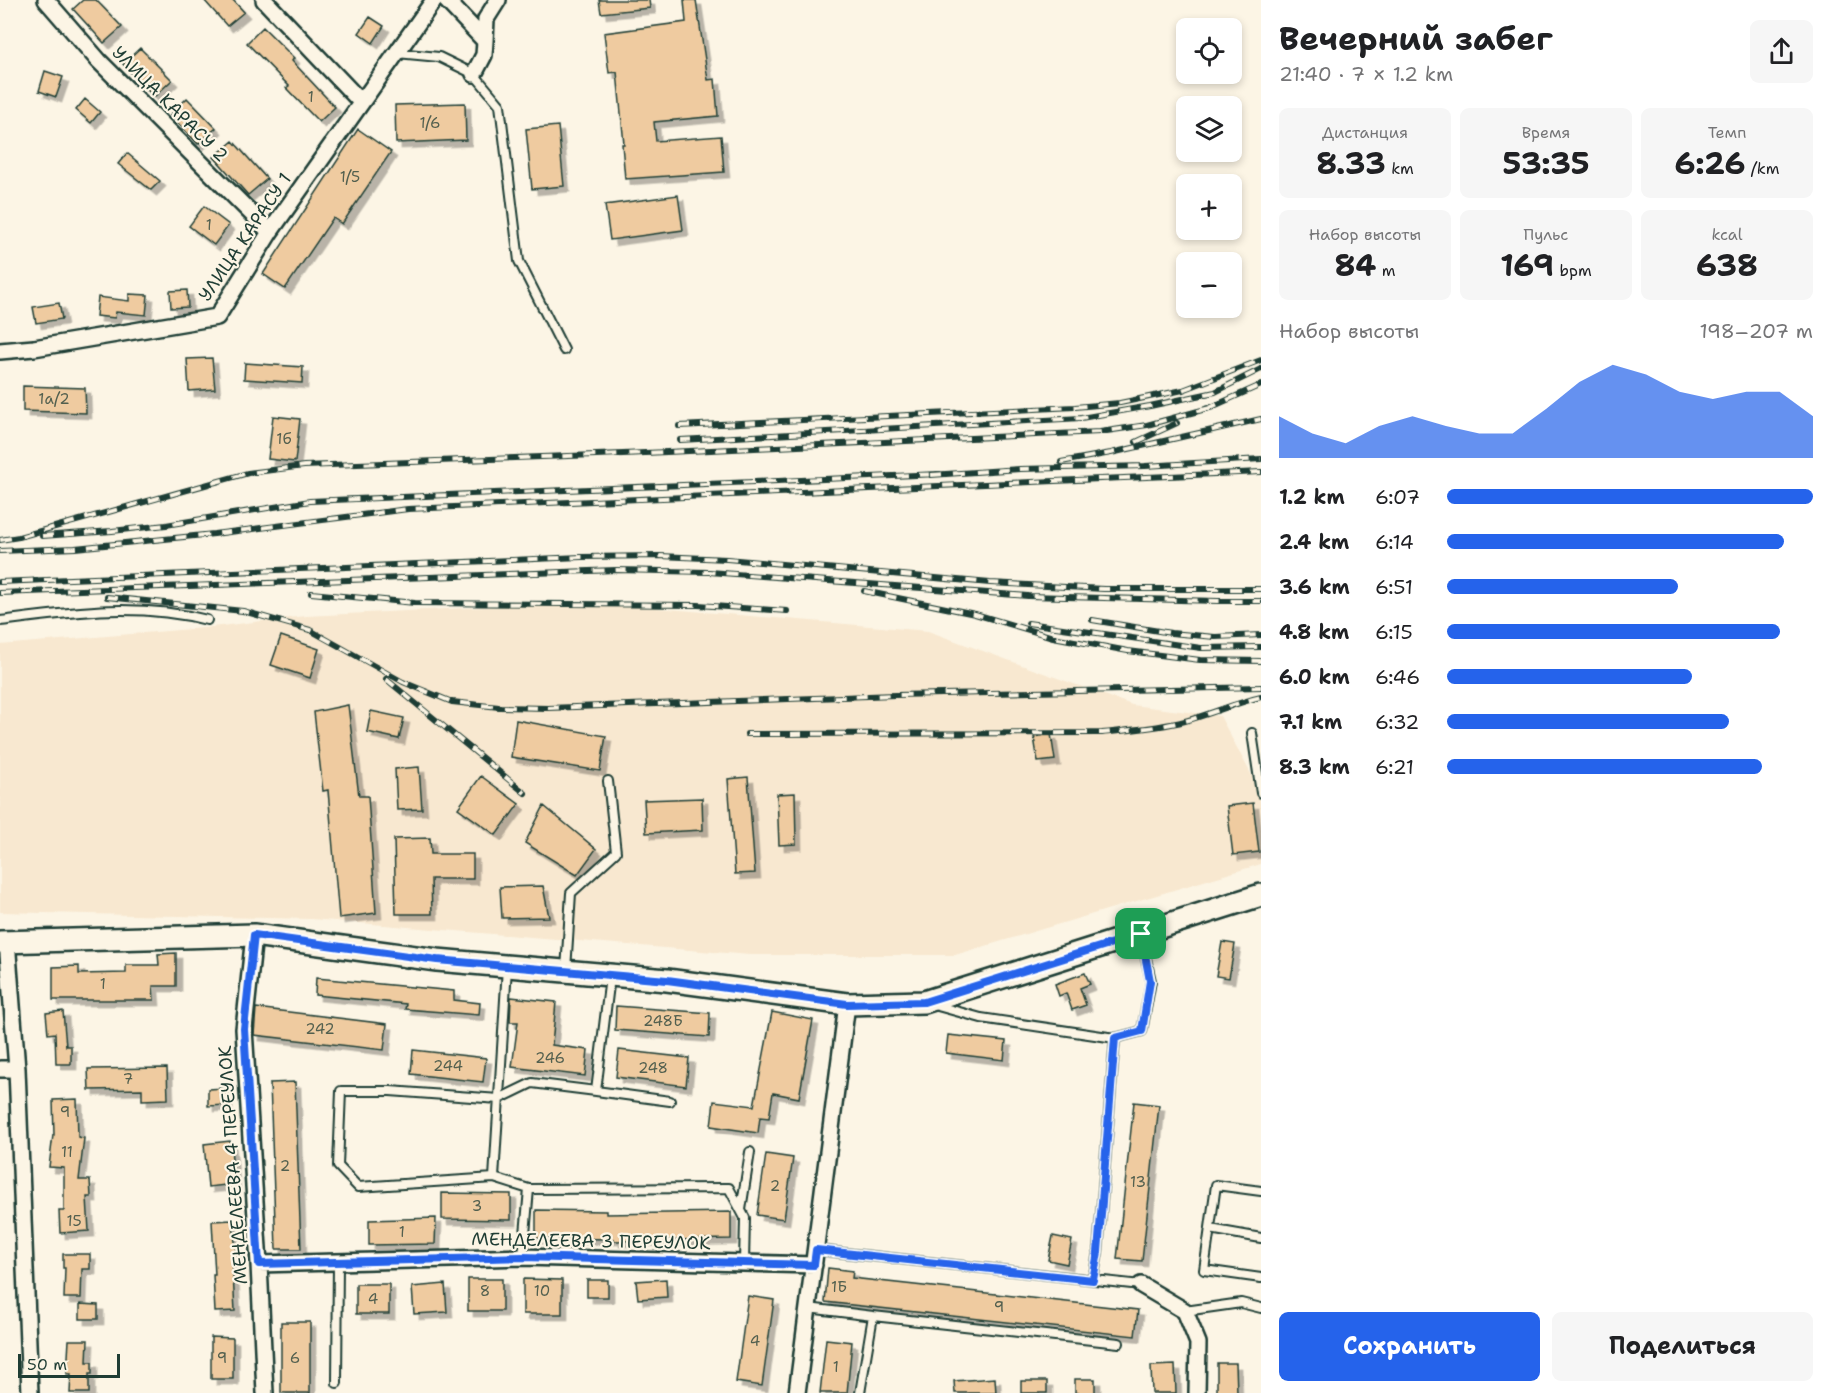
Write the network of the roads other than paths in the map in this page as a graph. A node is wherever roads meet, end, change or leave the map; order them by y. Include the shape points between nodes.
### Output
1 (46, 0) edge
2 (264, 0) edge
3 (434, 0) edge
4 (446, 0) edge
5 (498, 0) edge
6 (485, 41) junction
7 (398, 53) junction
8 (474, 74) junction
9 (361, 102) junction
10 (270, 232) junction
11 (564, 350) dead end
12 (0, 351) edge
13 (207, 620) dead end
14 (0, 621) edge
15 (1252, 733) dead end
16 (608, 781) dead end
17 (1261, 793) edge
18 (1261, 895) edge
19 (1141, 934) junction
20 (254, 935) junction
21 (4, 941) edge
22 (507, 966) junction
23 (566, 971) junction
24 (610, 975) junction
25 (924, 1002) junction
26 (847, 1004) junction
27 (1115, 1038) junction
28 (0, 1069) edge
29 (17, 1069) junction
30 (596, 1091) junction
31 (499, 1099) junction
32 (670, 1101) dead end
33 (750, 1152) dead end
34 (494, 1178) junction
35 (529, 1189) junction
36 (1261, 1191) edge
37 (741, 1210) junction
38 (1210, 1229) junction
39 (1261, 1238) edge
40 (523, 1257) junction
41 (815, 1258) junction
42 (338, 1262) junction
43 (744, 1263) junction
44 (259, 1264) junction
45 (1261, 1278) edge
46 (1093, 1280) junction
47 (1141, 1285) joint
48 (808, 1308) junction
49 (1261, 1308) edge
50 (1185, 1311) junction
51 (873, 1316) junction
52 (1119, 1343) dead end
53 (338, 1383) dead end
54 (30, 1393) edge
55 (265, 1393) edge
56 (797, 1393) edge
57 (860, 1393) edge
58 (1197, 1393) edge

1 - 10 street, УЛИЦА КАРАСУ 2 via 99,61
2 - 9 street
3 - 7 street, УЛИЦА КАРАСУ 1
4 - 6 street
5 - 6 street via 486,19
6 - 8 street via 484,55
7 - 8 lane via 439,57
7 - 9 street, УЛИЦА КАРАСУ 1
8 - 11 lane via 500,105 519,261
9 - 10 street, УЛИЦА КАРАСУ 1
10 - 12 street, УЛИЦА КАРАСУ 1 via 217,317
13 - 14 lane via 119,609
15 - 17 lane
16 - 23 lane via 616,852 571,893
18 - 19 main road
19 - 25 main road
19 - 27 lane via 1150,981 1142,1031
20 - 21 main road
20 - 22 main road
20 - 44 street, МЕНДЕЛЕЕВА 4 ПЕРЕУЛОК via 244,1029
21 - 29 street
22 - 23 main road
22 - 31 lane
23 - 24 main road
24 - 26 main road
24 - 30 lane
25 - 26 main road
25 - 27 lane via 981,1018
26 - 41 street
27 - 46 lane
28 - 29 street
29 - 54 street
30 - 31 lane via 532,1083
30 - 32 lane
31 - 34 lane
31 - 34 lane via 390,1090 341,1091 338,1166 358,1187
33 - 37 lane
34 - 35 lane
35 - 37 lane via 729,1188
35 - 40 lane
36 - 38 lane via 1216,1185
37 - 43 lane via 745,1218
38 - 39 lane
38 - 45 lane via 1204,1270
40 - 42 street, МЕНДЕЛЕЕВА 3 ПЕРЕУЛОК
40 - 43 street, МЕНДЕЛЕЕВА 3 ПЕРЕУЛОК
41 - 43 street, МЕНДЕЛЕЕВА 3 ПЕРЕУЛОК
41 - 46 lane
41 - 48 street
42 - 44 street, МЕНДЕЛЕЕВА 3 ПЕРЕУЛОК
42 - 53 lane
44 - 55 street, МЕНДЕЛЕЕВА 4 ПЕРЕУЛОК
46 - 47 lane
47 - 50 street
48 - 51 lane
48 - 56 street
49 - 50 lane via 1240,1303
50 - 58 street via 1198,1343
51 - 52 lane
51 - 57 lane

